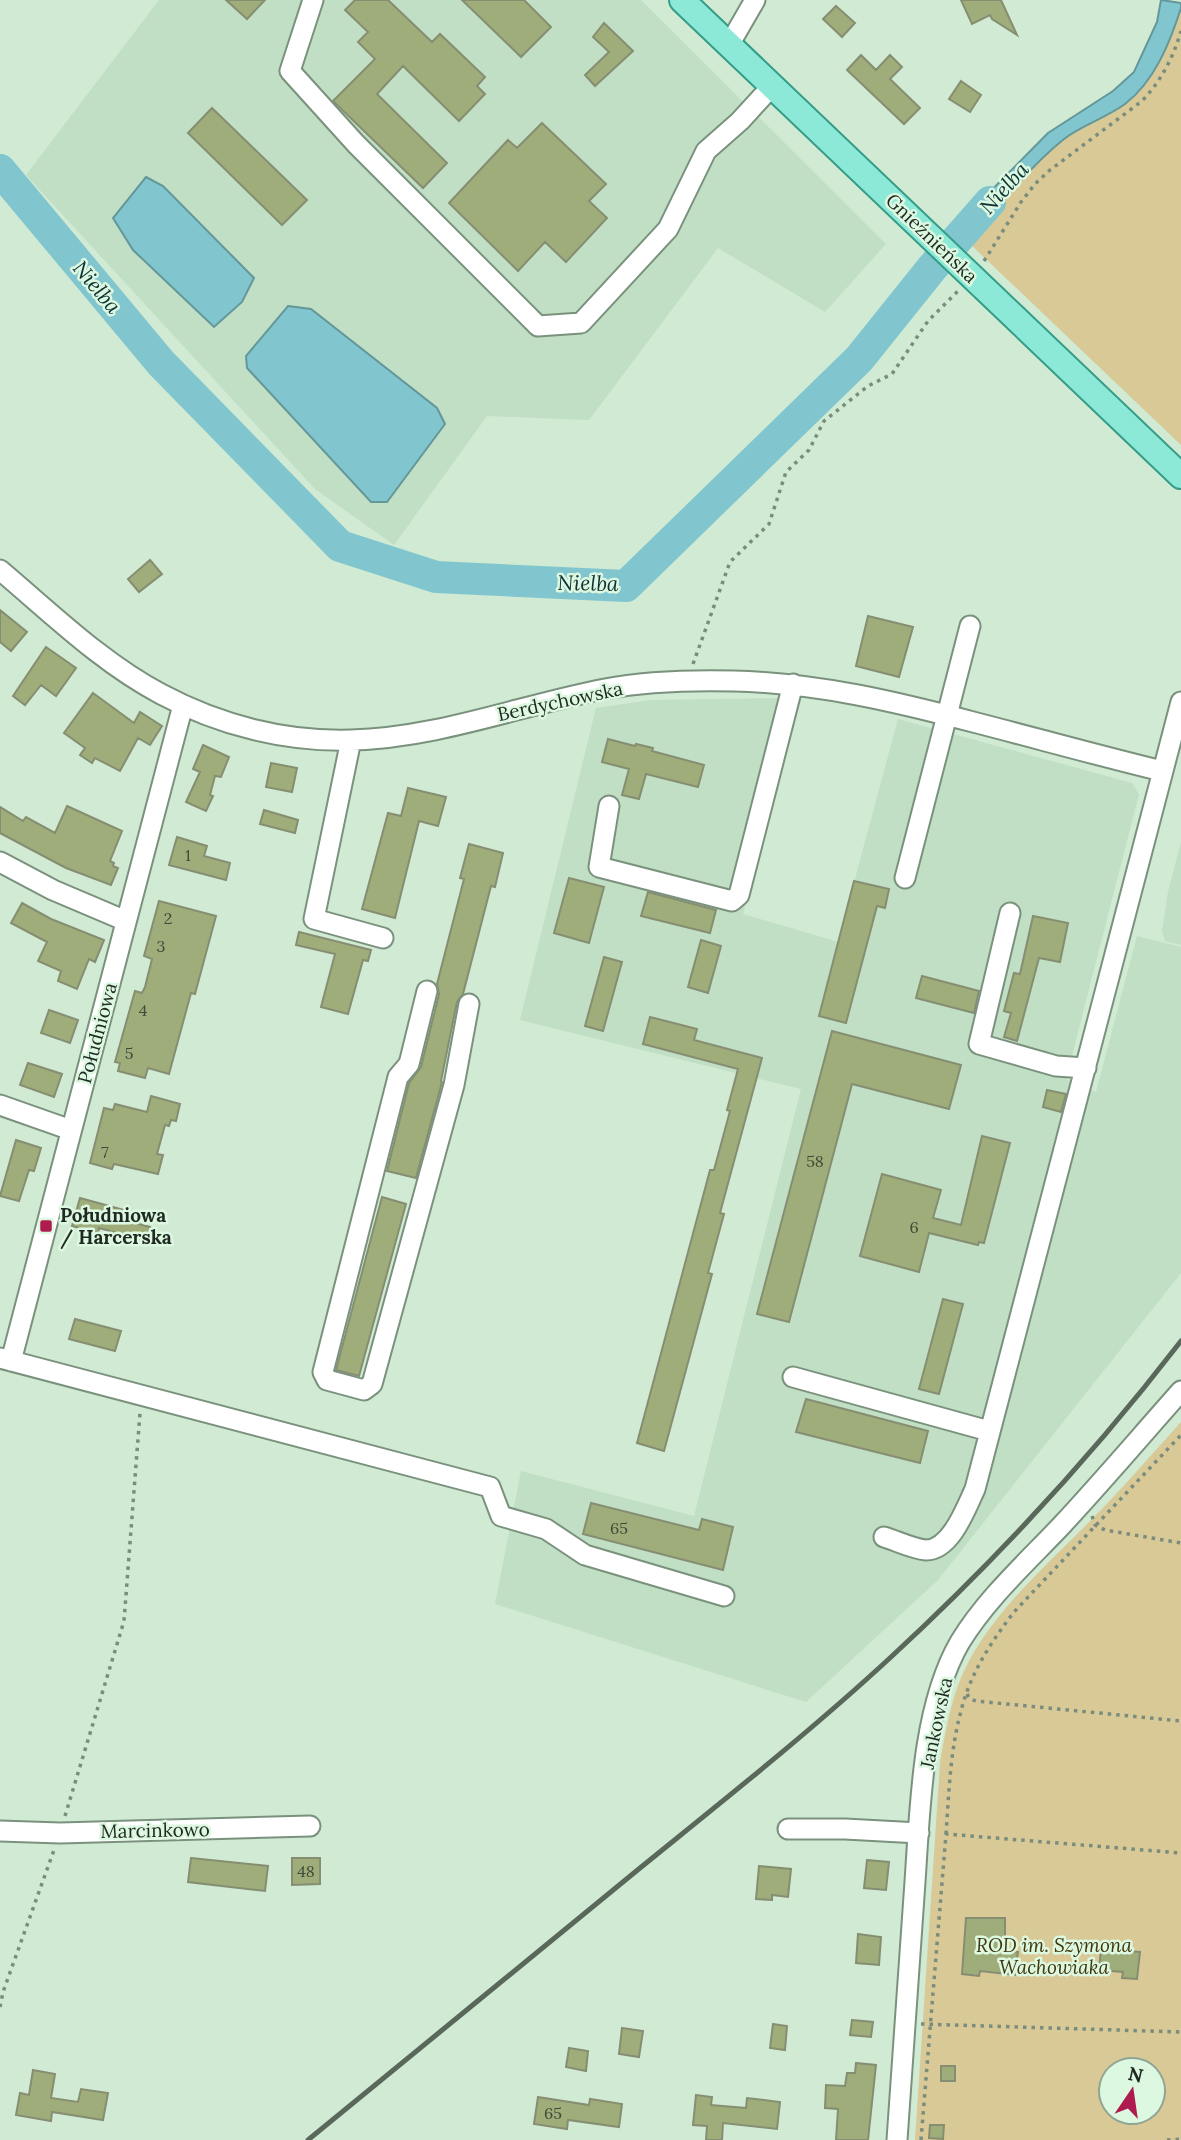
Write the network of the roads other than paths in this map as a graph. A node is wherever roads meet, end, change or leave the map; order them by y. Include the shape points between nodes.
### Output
1 (313, 0) edge
2 (682, 0) edge
3 (755, 0) edge
4 (729, 45) junction
5 (772, 86) junction
6 (1181, 476) edge
7 (0, 570) edge
8 (970, 626) dead end
9 (793, 684) junction
10 (1181, 702) edge
11 (183, 705) junction
12 (948, 716) junction
13 (351, 740) junction
14 (1162, 771) junction
15 (609, 806) dead end
16 (0, 862) edge
17 (905, 878) dead end
18 (1010, 913) dead end
19 (126, 921) junction
20 (383, 938) dead end
21 (427, 991) dead end
22 (469, 1004) dead end
23 (1086, 1068) junction
24 (0, 1105) edge
25 (71, 1130) junction
26 (5, 1359) edge
27 (793, 1377) dead end
28 (1181, 1391) edge
29 (989, 1431) junction
30 (884, 1537) dead end
31 (724, 1596) dead end
32 (310, 1826) dead end
33 (788, 1829) dead end
34 (0, 1831) edge
35 (919, 1833) junction
36 (897, 2140) edge

1 - 5 street via 290,71 356,144 538,326 582,323 667,229 706,151
2 - 4 main road, Gnieźnieńska
3 - 4 street
4 - 5 main road, Gnieźnieńska
5 - 6 main road, Gnieźnieńska via 934,240 972,269
7 - 11 street, Berdychowska via 118,666
8 - 12 street
9 - 12 street, Berdychowska
9 - 13 street, Berdychowska via 639,684 433,729
9 - 15 street via 739,895 732,901 599,867
10 - 14 street
11 - 13 street, Berdychowska via 263,732
11 - 19 street, Południowa
12 - 14 street, Berdychowska
12 - 17 street
13 - 20 street via 314,919
14 - 23 street
16 - 19 street
18 - 23 street via 979,1044 1056,1066
19 - 25 street, Południowa
21 - 22 street via 409,1064 398,1077 323,1372 327,1380 364,1390 372,1384 454,1085
23 - 29 street
24 - 25 street
25 - 26 street, Południowa
26 - 31 street via 490,1488 501,1516 546,1530 584,1555
27 - 29 street
28 - 35 street, Jankowska via 993,1598 959,1644 936,1705
29 - 30 street via 975,1489 947,1540 924,1550
32 - 34 street, Marcinkowo
33 - 35 street
35 - 36 street, Jankowska

